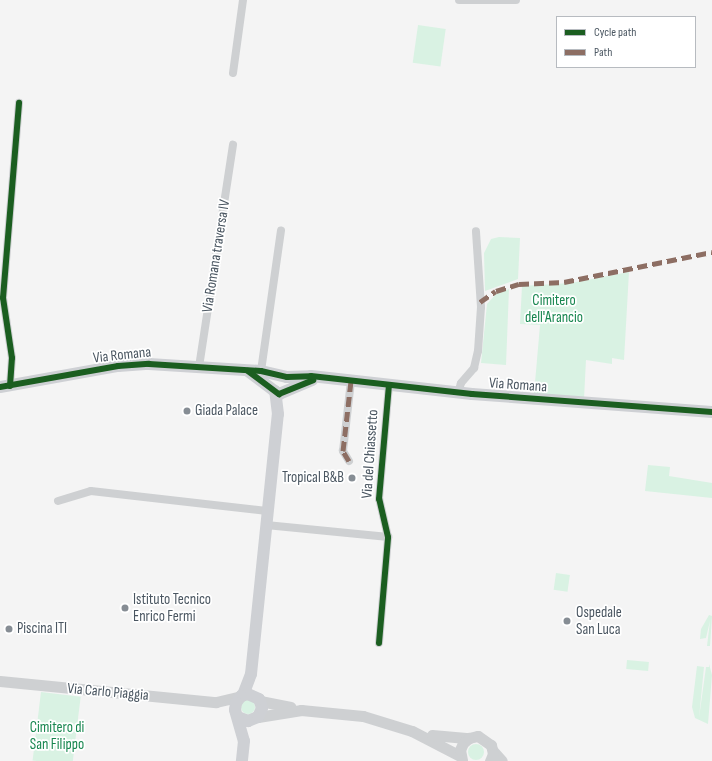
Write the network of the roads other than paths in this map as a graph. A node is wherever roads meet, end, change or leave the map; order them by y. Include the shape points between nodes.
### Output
1 (243, 0) edge
2 (458, 0) edge
3 (516, 0) edge
4 (233, 73) dead end
5 (19, 103) dead end
6 (233, 145) dead end
7 (280, 230) dead end
8 (476, 232) dead end
9 (199, 367) junction
10 (261, 371) junction
11 (248, 372) junction
12 (284, 376) junction
13 (322, 378) junction
14 (351, 380) junction
15 (389, 385) junction
16 (5, 386) edge
17 (281, 391) junction
18 (458, 393) junction
19 (712, 412) edge
20 (349, 461) dead end
21 (58, 501) dead end
22 (267, 511) junction
23 (266, 525) junction
24 (388, 537) junction
25 (379, 644) dead end
26 (251, 674) junction
27 (0, 681) edge
28 (242, 696) junction
29 (258, 698) junction
30 (216, 702) junction
31 (301, 710) junction
32 (237, 715) junction
33 (256, 718) junction
34 (412, 730) junction
35 (469, 738) junction
36 (244, 741) junction
37 (491, 756) edge
38 (461, 758) edge
39 (242, 761) edge
40 (502, 761) edge

1 - 4 street
2 - 3 street
5 - 16 street via 3,298 12,358
6 - 9 street, Via Romana traversa IV
7 - 10 street
8 - 18 street via 481,307 478,351 474,368 461,383
9 - 11 main road, Via Romana
9 - 16 main road, Via Romana via 127,365
10 - 11 main road, Via Romana
10 - 12 main road, Via Romana
11 - 17 main road, Via Romana
12 - 13 main road, Via Romana
12 - 17 main road via 290,384
12 - 17 main road via 274,378
13 - 14 main road, Via Romana
13 - 17 main road, Via Romana
14 - 15 main road, Via Romana
14 - 20 street via 343,451
15 - 18 main road, Via Romana
15 - 24 street, Via del Chiassetto via 379,499
17 - 22 main road
18 - 19 main road, Via Romana
21 - 22 street via 91,491
22 - 23 main road
23 - 24 street
23 - 26 main road
24 - 25 street, Via del Chiassetto
26 - 28 main road
26 - 29 main road
27 - 30 street, Via Carlo Piaggia
28 - 29 main road
28 - 30 street
28 - 32 main road via 236,703
29 - 31 street
29 - 33 main road via 262,711
30 - 32 street
31 - 33 street
31 - 34 street via 363,716
32 - 33 main road via 245,720
32 - 36 main road
33 - 36 main road
34 - 35 street via 448,738
34 - 38 street
35 - 37 street via 485,738
35 - 38 street via 461,745
36 - 39 main road
37 - 40 street

